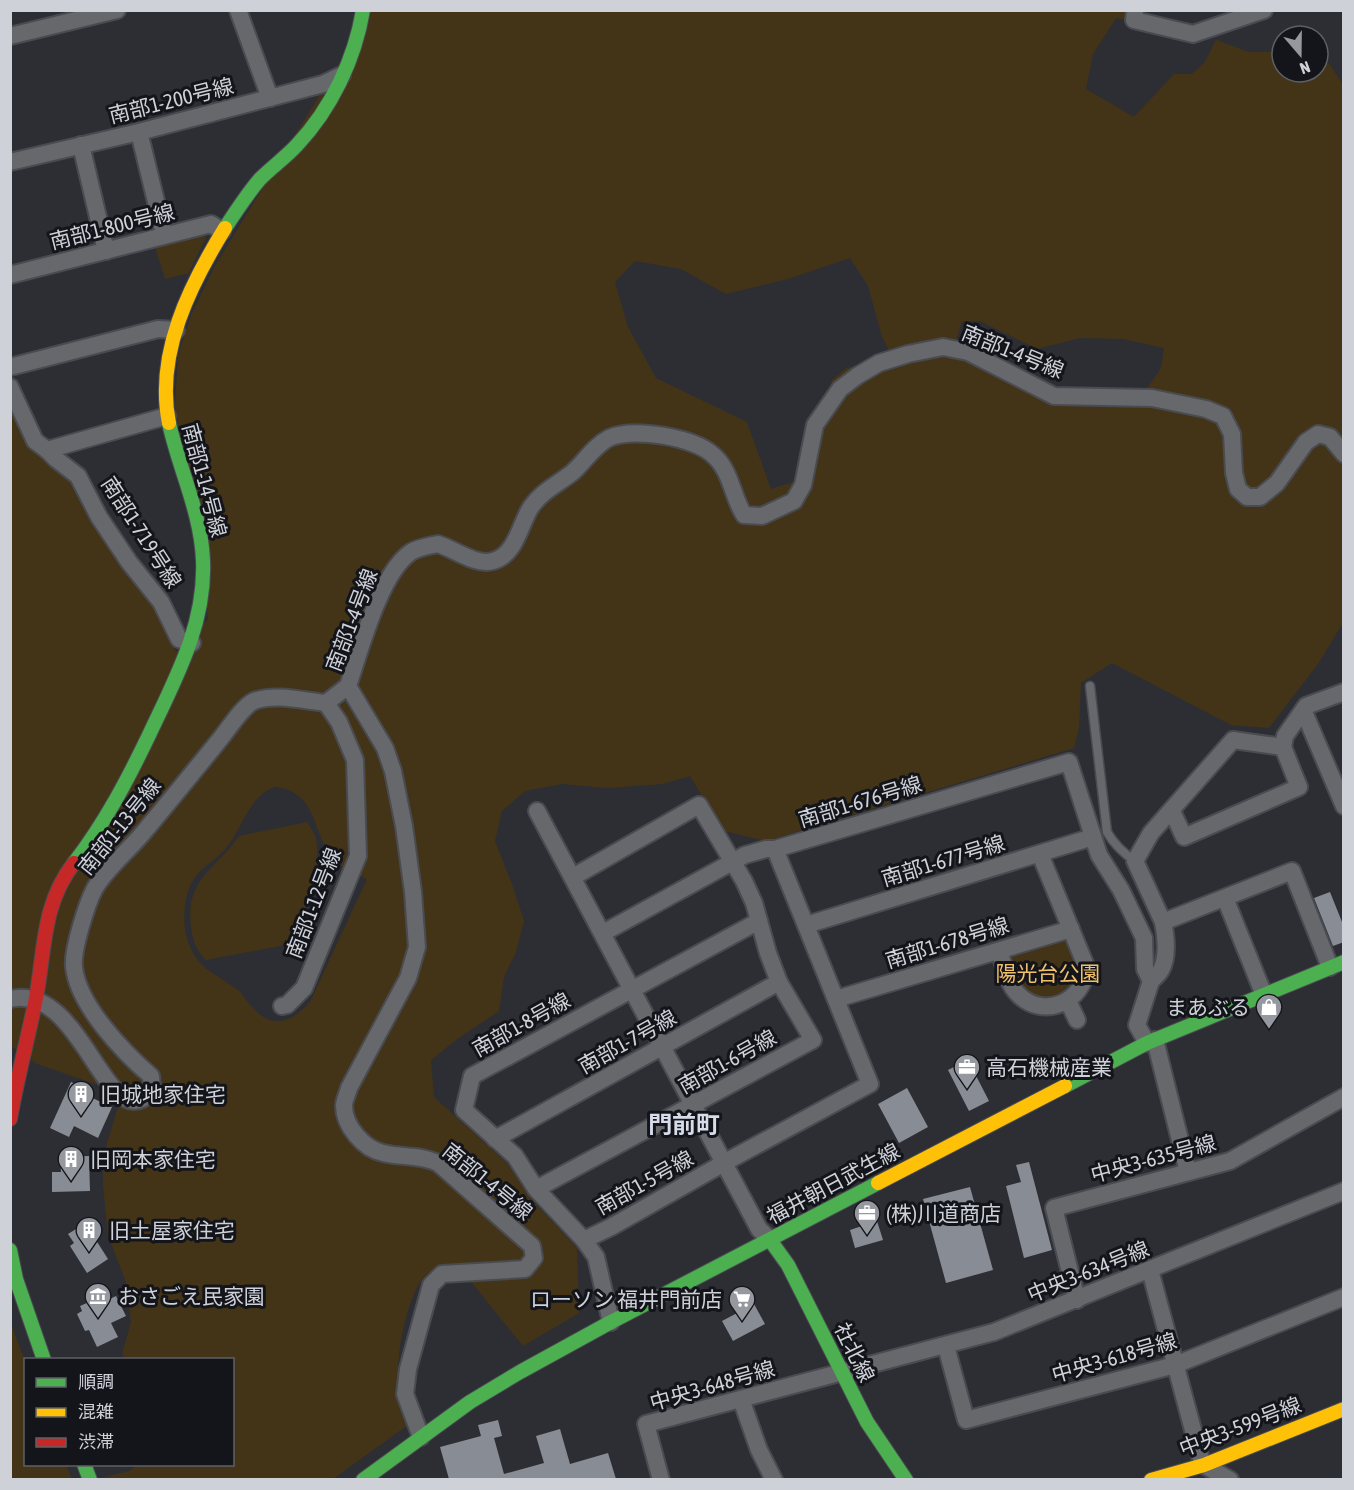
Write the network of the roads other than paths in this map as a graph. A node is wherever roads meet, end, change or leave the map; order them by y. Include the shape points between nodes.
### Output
1 (117, 10) edge
2 (238, 10) edge
3 (363, 10) edge
4 (1135, 10) edge
5 (1264, 10) edge
6 (10, 36) edge
7 (342, 75) junction
8 (270, 98) junction
9 (139, 132) junction
10 (81, 145) junction
11 (10, 162) edge
12 (162, 226) dead end
13 (222, 231) junction
14 (106, 251) junction
15 (10, 275) edge
16 (176, 330) junction
17 (10, 367) edge
18 (10, 387) edge
19 (166, 416) junction
20 (47, 450) junction
21 (1344, 454) edge
22 (192, 643) junction
23 (348, 686) junction
24 (1090, 686) dead end
25 (1344, 692) edge
26 (327, 703) junction
27 (1304, 712) junction
28 (1283, 747) junction
29 (1337, 775) edge
30 (1344, 806) edge
31 (537, 811) dead end
32 (1172, 811) junction
33 (1093, 837) junction
34 (775, 849) junction
35 (1040, 854) junction
36 (1135, 861) junction
37 (732, 862) junction
38 (573, 877) junction
39 (1225, 898) junction
40 (759, 921) junction
41 (1163, 922) junction
42 (806, 925) junction
43 (1071, 929) junction
44 (603, 933) junction
45 (999, 951) junction
46 (1337, 965) edge
47 (1151, 981) junction
48 (779, 982) junction
49 (633, 990) junction
50 (1264, 995) junction
51 (10, 999) edge
52 (836, 999) junction
53 (36, 1001) junction
54 (1068, 1001) junction
55 (282, 1006) dead end
56 (1077, 1020) dead end
57 (1151, 1042) junction
58 (663, 1047) junction
59 (17, 1054) edge
60 (1344, 1097) edge
61 (693, 1105) junction
62 (10, 1119) edge
63 (495, 1139) junction
64 (724, 1163) junction
65 (1188, 1172) junction
66 (536, 1189) junction
67 (1344, 1191) edge
68 (584, 1239) junction
69 (770, 1240) junction
70 (10, 1250) edge
71 (1150, 1270) junction
72 (1344, 1297) edge
73 (1077, 1300) junction
74 (611, 1322) junction
75 (946, 1346) junction
76 (44, 1358) edge
77 (1175, 1365) junction
78 (842, 1372) junction
79 (741, 1399) junction
80 (1344, 1409) edge
81 (421, 1437) junction
82 (1204, 1466) junction
83 (369, 1477) edge
84 (661, 1479) edge
85 (774, 1479) edge
86 (906, 1479) edge
87 (1151, 1479) edge
88 (1230, 1479) edge

1 - 6 street
2 - 8 street
3 - 7 street, 南部1-14号線
4 - 5 street via 1134,20 1193,34
7 - 8 street, 南部1-200号線
7 - 13 street, 南部1-14号線 via 319,118 257,182
8 - 9 street, 南部1-200号線
9 - 10 street, 南部1-200号線
9 - 12 street
10 - 11 street, 南部1-200号線
10 - 14 street
13 - 14 street, 南部1-800号線 via 211,224
13 - 16 street, 南部1-14号線
14 - 15 street, 南部1-800号線
16 - 17 street via 158,329
16 - 19 street, 南部1-14号線 via 169,352
18 - 20 street, 南部1-719号線 via 35,441
19 - 20 street
19 - 22 street, 南部1-14号線 via 202,545 204,586
20 - 22 street, 南部1-719号線 via 78,476 99,518 162,602 179,639
21 - 23 street, 南部1-4号線 via 1330,437 1318,434 1305,442 1277,483 1260,497 1247,497 1238,489 1232,434 1223,416 1152,398 1054,396 961,350 944,347 908,354 879,363 840,389 815,425 803,485 794,501 762,516 744,515 724,466 712,453 655,434 626,433 609,438 592,450 575,470 546,490 500,559 477,561 438,544 412,552 388,579
22 - 53 street, 南部1-14号線 via 117,798 99,831 63,876 54,896
23 - 26 street
23 - 81 street, 南部1-4号線 via 385,748 393,771 406,837 417,939 408,978 349,1088 344,1105 348,1124 363,1143 380,1152 422,1156 438,1163 532,1246 534,1258 525,1269 442,1274 431,1285 405,1394
24 - 36 lane via 1107,832
25 - 27 street via 1306,706
26 - 53 street, 南部1-13号線 via 271,697 252,702 97,886 88,902 73,965 78,985 111,1037 151,1076 152,1090 142,1100 130,1101 116,1094 71,1027 52,1007
26 - 55 street, 南部1-12号線 via 355,760 358,856 304,988
27 - 28 street via 1285,736
27 - 29 street
28 - 32 street via 1233,741
28 - 32 street via 1299,786 1184,837
29 - 30 street
31 - 38 street
32 - 36 street via 1151,833
33 - 34 street, 南部1-676号線 via 1069,762
33 - 35 street, 南部1-677号線
33 - 47 street, 南部1-676号線 via 1144,938 1145,969
34 - 37 street
34 - 42 street
35 - 42 street, 南部1-677号線
35 - 43 street
36 - 41 street
37 - 38 street via 699,805
37 - 40 street via 744,881
37 - 44 street
38 - 44 street
39 - 41 street
39 - 46 street via 1292,871
39 - 50 street
40 - 48 street
40 - 49 street, 南部1-8号線
41 - 47 street via 1166,947 1161,970
42 - 52 street
43 - 45 street, 南部1-678号線
43 - 54 street via 1086,966 1086,977
44 - 49 street
45 - 52 street, 南部1-678号線
45 - 54 street via 1016,993 1027,1002 1048,1007
46 - 50 street, 福井朝日武生線
47 - 57 street via 1137,1025
48 - 58 street, 南部1-7号線
48 - 61 street, 南部1-6号線 via 813,1040
49 - 58 street
49 - 63 street, 南部1-8号線 via 472,1076 464,1110
50 - 57 street, 福井朝日武生線
51 - 53 street
52 - 64 street via 870,1084
53 - 59 street, 南部1-14号線
54 - 56 street
57 - 65 street
57 - 69 street, 福井朝日武生線
58 - 61 street
58 - 63 street, 南部1-7号線
59 - 62 street, 南部1-14号線
60 - 65 street, 中央3-635号線 via 1230,1161
61 - 64 street
61 - 66 street, 南部1-6号線
63 - 66 street, 南部1-8号線 via 515,1156
64 - 68 street, 南部1-5号線
64 - 69 street via 759,1229
65 - 73 street, 中央3-635号線 via 1054,1208
66 - 68 street, 南部1-8号線
67 - 71 street, 中央3-634号線
68 - 74 street, 南部1-8号線 via 596,1257
69 - 74 street, 福井朝日武生線
69 - 78 street, 社北線 via 788,1265
70 - 76 street via 22,1300
71 - 73 street, 中央3-634号線
71 - 77 street
72 - 77 street, 中央3-618号線
73 - 75 street, 中央3-634号線
74 - 81 street, 福井朝日武生線 via 470,1402
75 - 77 street, 中央3-618号線 via 966,1420
75 - 78 street, 中央3-634号線
77 - 82 street
78 - 79 street, 中央3-648号線
78 - 86 street, 社北線 via 867,1422
79 - 84 street, 中央3-648号線 via 646,1424
79 - 85 street
80 - 82 street, 中央3-599号線
81 - 83 street, 福井朝日武生線
82 - 87 street, 中央3-599号線
82 - 88 street

